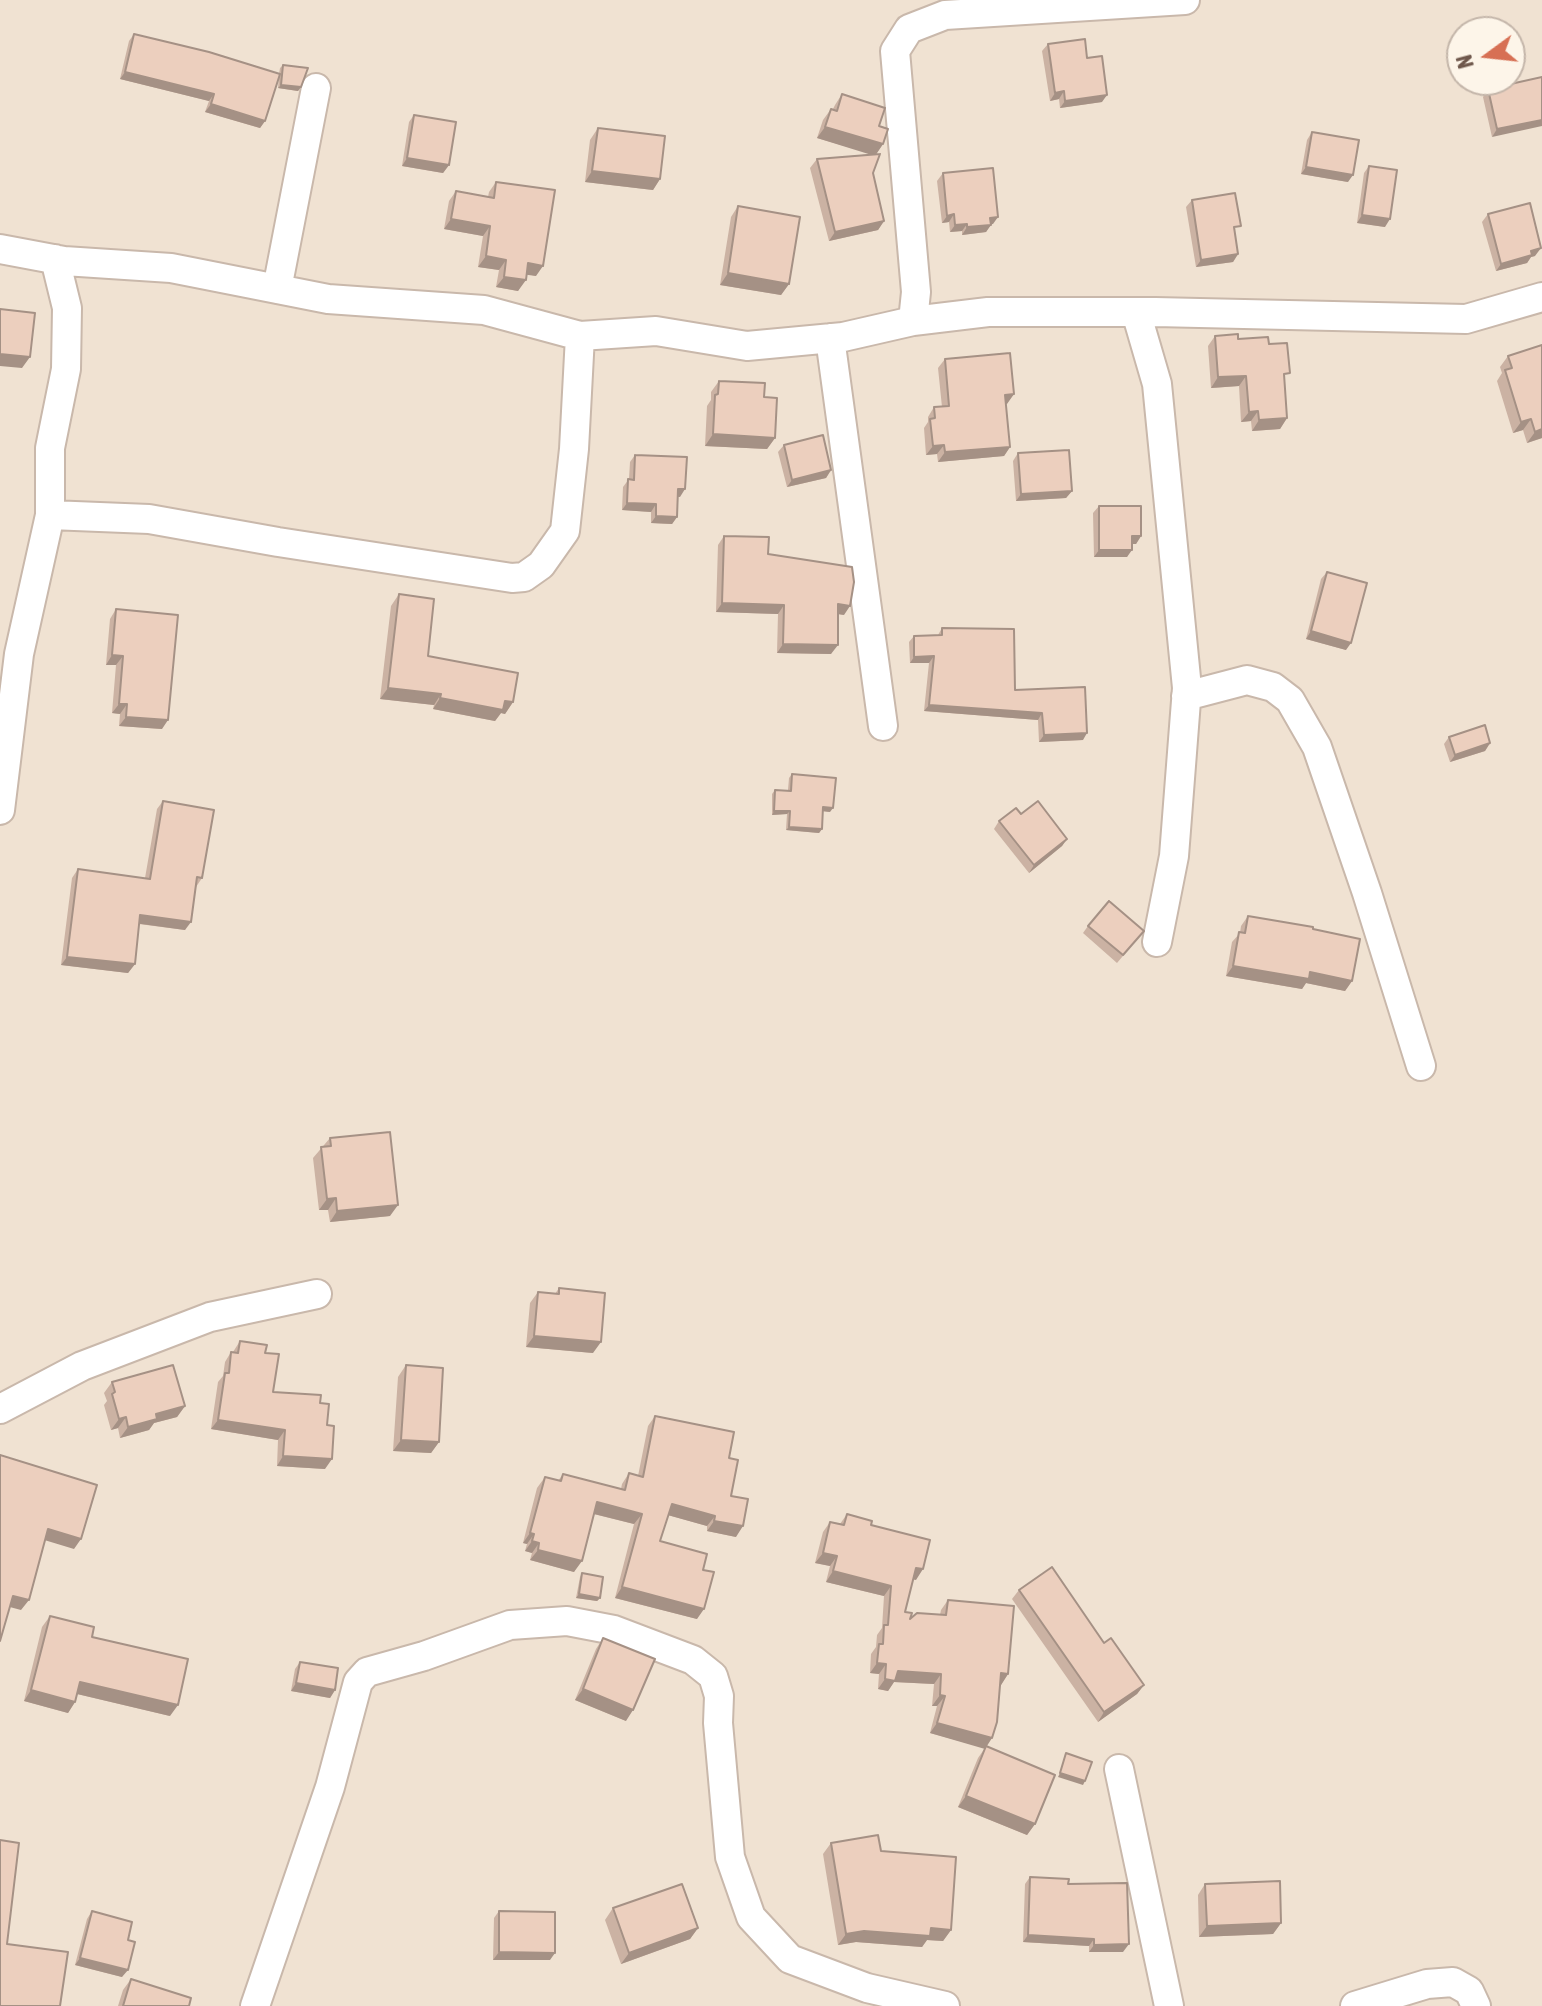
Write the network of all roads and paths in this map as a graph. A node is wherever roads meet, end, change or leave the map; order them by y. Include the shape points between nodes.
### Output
1 (1185, 0) edge
2 (316, 88) dead end
3 (0, 249) edge
4 (55, 259) junction
5 (277, 289) junction
6 (1542, 297) edge
7 (1136, 312) junction
8 (913, 321) junction
9 (580, 336) junction
10 (830, 338) junction
11 (50, 515) junction
12 (1186, 696) junction
13 (883, 726) dead end
14 (0, 810) edge
15 (1157, 942) dead end
16 (1421, 1066) dead end
17 (317, 1294) dead end
18 (0, 1409) edge
19 (1119, 1769) dead end
20 (255, 2006) edge
21 (945, 2006) edge
22 (1169, 2006) edge
23 (1355, 2006) edge
24 (1476, 2006) edge

1 - 8 street via 945,15 909,29 895,51 916,292
2 - 5 street
3 - 4 street
4 - 5 street via 171,268
4 - 11 street via 67,308 63,391 50,448
5 - 9 street via 328,299 484,310
6 - 7 street via 1466,319
7 - 8 street via 988,312
7 - 12 street via 1157,384
8 - 10 street
9 - 10 street via 656,331 747,346
9 - 11 street via 565,531 541,565 524,577 149,519
10 - 13 street
11 - 14 street via 19,654
12 - 15 street via 1174,856
12 - 16 street via 1247,680 1273,687 1290,700 1317,747
17 - 18 street via 210,1317 82,1366
19 - 22 street
20 - 21 street via 330,1787 358,1682 367,1672 510,1625 567,1621 614,1630 693,1660 713,1676 719,1696 730,1857 751,1917 790,1959 867,1988
23 - 24 street via 1427,1984 1453,1982 1469,1991

